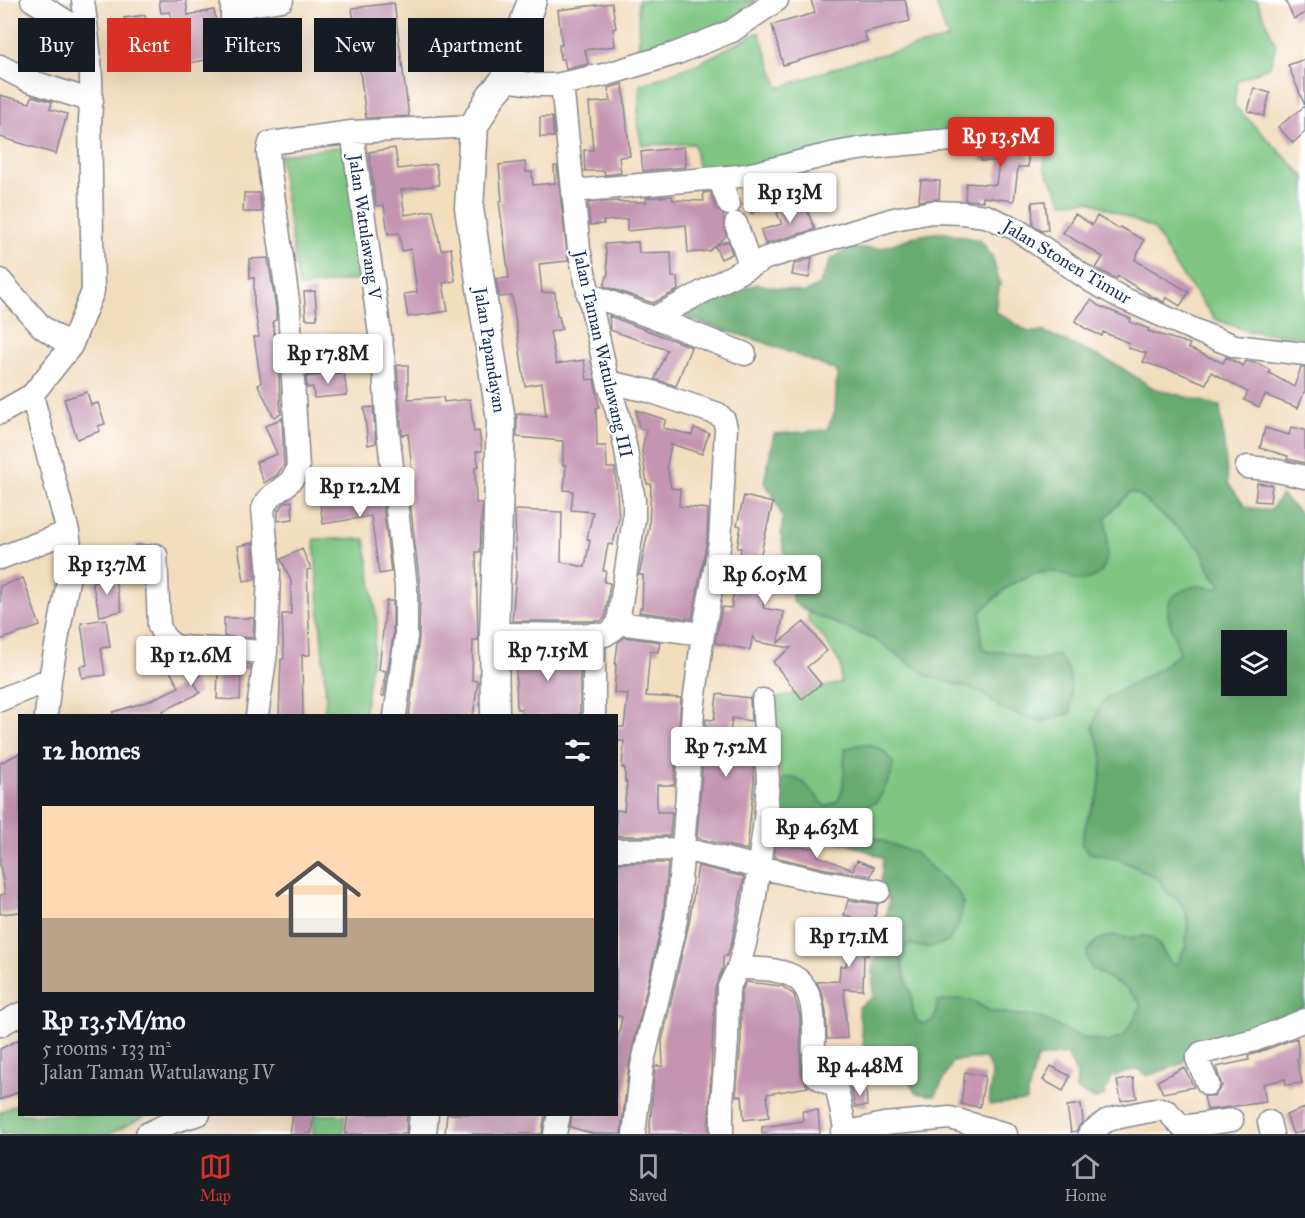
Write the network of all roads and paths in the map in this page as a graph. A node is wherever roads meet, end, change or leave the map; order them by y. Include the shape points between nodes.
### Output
1 (32, 0) edge
2 (83, 0) edge
3 (282, 0) edge
4 (532, 0) edge
5 (777, 0) edge
6 (232, 13) edge
7 (62, 18) edge
8 (85, 18) edge
9 (0, 66) edge
10 (90, 72) edge
11 (505, 80) junction
12 (562, 84) junction
13 (92, 101) junction
14 (474, 126) junction
15 (352, 132) junction
16 (960, 139) dead end
17 (720, 178) junction
18 (573, 191) junction
19 (750, 265) junction
20 (0, 280) edge
21 (588, 294) junction
22 (654, 318) junction
23 (72, 346) junction
24 (745, 354) dead end
25 (1305, 354) edge
26 (383, 356) junction
27 (292, 365) junction
28 (608, 382) junction
29 (32, 395) junction
30 (0, 413) edge
31 (1248, 466) dead end
32 (1305, 477) edge
33 (69, 532) junction
34 (156, 555) dead end
35 (0, 558) edge
36 (618, 623) junction
37 (494, 633) junction
38 (594, 634) junction
39 (703, 634) junction
40 (266, 652) junction
41 (51, 679) junction
42 (0, 700) edge
43 (763, 700) dead end
44 (46, 714) edge
45 (257, 714) edge
46 (395, 714) edge
47 (495, 714) edge
48 (594, 714) edge
49 (683, 849) junction
50 (618, 850) edge
51 (758, 867) junction
52 (879, 891) dead end
53 (738, 968) junction
54 (18, 1015) edge
55 (1305, 1020) edge
56 (0, 1025) edge
57 (1305, 1027) edge
58 (1208, 1084) dead end
59 (192, 1116) edge
60 (424, 1116) edge
61 (559, 1116) edge
62 (1232, 1120) dead end
63 (844, 1133) edge
64 (147, 1134) edge
65 (422, 1134) edge
66 (555, 1134) edge
67 (634, 1134) edge
68 (722, 1134) edge
69 (1006, 1134) edge
70 (1089, 1134) edge

1 - 7 street
2 - 8 street
3 - 6 street
4 - 11 main road, Jalan Papandayan
5 - 12 street via 732,31 701,45 608,75
9 - 13 street via 27,80
10 - 13 street
11 - 12 street
11 - 14 main road, Jalan Papandayan via 490,96
12 - 18 street, Jalan Taman Watulawang III
13 - 23 street via 93,291
14 - 15 street
14 - 37 main road, Jalan Papandayan via 469,208 501,421
15 - 26 street, Jalan Watulawang V
15 - 27 street via 270,143
16 - 17 street via 824,155 757,174
17 - 18 street
17 - 19 street
18 - 21 street, Jalan Taman Watulawang III
19 - 22 street, Jalan Stonen Timur
19 - 25 street, Jalan Stonen Timur via 894,219 932,212 986,216 1016,229 1122,298 1206,335 1256,350
20 - 23 street via 42,327
21 - 22 street
21 - 28 street, Jalan Taman Watulawang III
22 - 24 street
23 - 29 street
26 - 27 street
26 - 46 street, Jalan Watulawang V via 406,588 406,637
27 - 40 street via 298,468 294,478 267,500 263,509 269,573
28 - 36 street, Jalan Taman Watulawang III via 624,439 634,501
28 - 39 street via 649,391 718,414 724,420 722,521
29 - 30 street
29 - 33 street
31 - 32 street
33 - 35 street
33 - 41 street via 72,559
34 - 40 street via 159,626 168,641 179,647
36 - 38 street via 605,635
36 - 39 street
37 - 38 street
37 - 47 main road, Jalan Papandayan
38 - 48 street
39 - 49 street
40 - 45 street
41 - 42 street
41 - 44 street
43 - 51 street via 768,781
49 - 50 street
49 - 51 street
49 - 67 street via 676,920 642,1066
51 - 52 street
51 - 53 street via 752,914
53 - 63 street via 791,974 806,986 814,1029 814,1073 837,1089
53 - 68 street via 728,989
54 - 56 street
55 - 57 street
55 - 58 street via 1256,1040 1201,1053 1197,1059
59 - 64 street
60 - 65 main road
61 - 66 street
62 - 70 street via 1182,1128 1160,1109 1106,1121
63 - 69 street via 884,1124 950,1118

